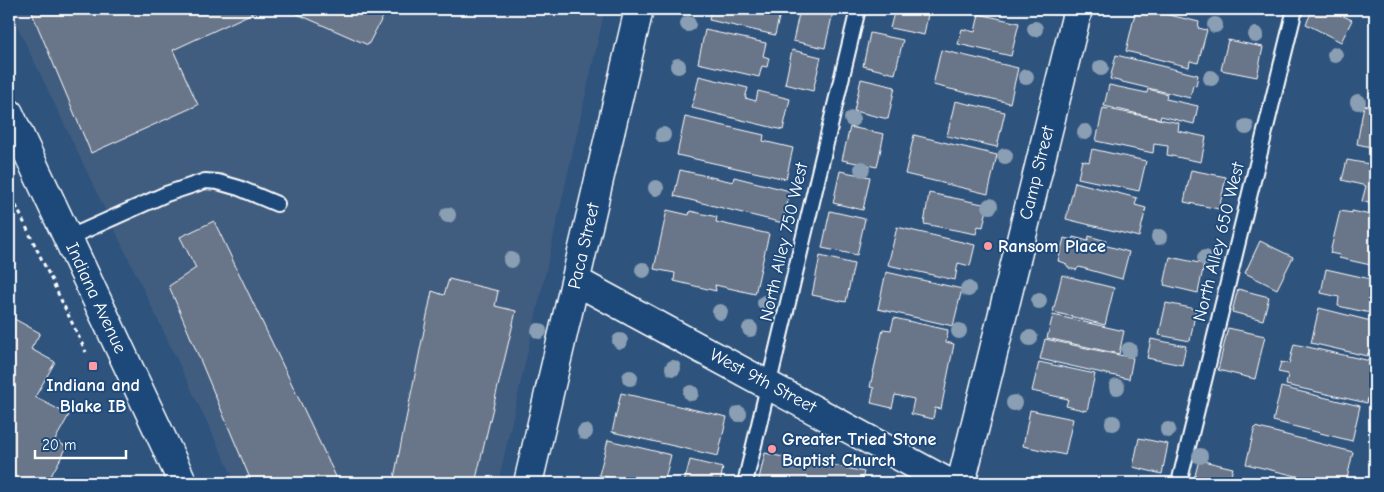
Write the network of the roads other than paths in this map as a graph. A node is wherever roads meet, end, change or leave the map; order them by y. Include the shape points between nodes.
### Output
1 (639, 9) edge
2 (858, 9) edge
3 (1078, 9) edge
4 (1295, 9) edge
5 (9, 113) edge
6 (277, 204) dead end
7 (68, 238) junction
8 (576, 281) junction
9 (769, 384) junction
10 (183, 483) edge
11 (528, 483) edge
12 (746, 483) edge
13 (949, 483) edge
14 (961, 483) edge
15 (1179, 483) edge

1 - 8 street, Paca Street
2 - 9 lane, North Alley 750 West
3 - 14 street, Camp Street
4 - 15 lane, North Alley 650 West
5 - 7 street, Indiana Avenue
6 - 7 lane via 238,188 204,182 166,194
7 - 10 street, Indiana Avenue
8 - 9 street, West 9th Street
8 - 11 street, Paca Street
9 - 12 lane, North Alley 750 West
9 - 13 street, West 9th Street

